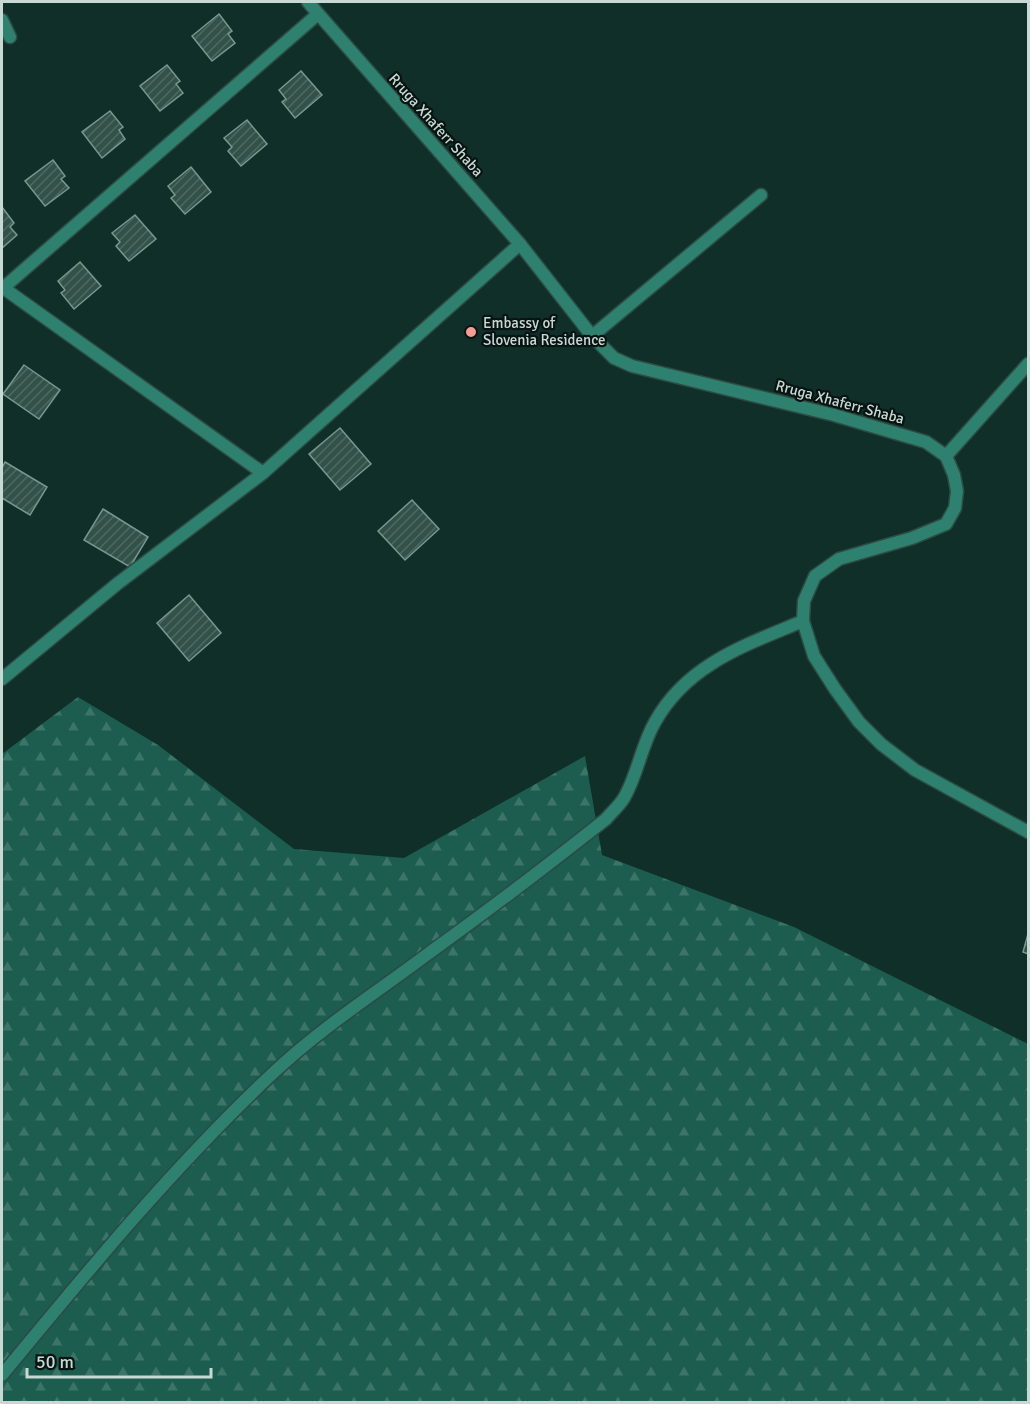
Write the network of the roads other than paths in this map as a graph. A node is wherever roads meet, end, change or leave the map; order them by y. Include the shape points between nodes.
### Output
1 (308, 2) edge
2 (318, 14) junction
3 (2, 20) edge
4 (10, 37) dead end
5 (760, 195) dead end
6 (520, 244) junction
7 (2, 287) edge
8 (592, 336) junction
9 (1029, 364) edge
10 (946, 456) junction
11 (263, 473) junction
12 (803, 621) junction
13 (2, 679) edge
14 (1029, 832) edge
15 (2, 1375) edge

1 - 2 street, Rruga Xhaferr Shaba
2 - 6 street, Rruga Xhaferr Shaba
2 - 7 street
3 - 4 street
5 - 8 street
6 - 8 street, Rruga Xhaferr Shaba
6 - 11 street
7 - 11 street
8 - 10 street, Rruga Xhaferr Shaba via 614,358 632,366 834,415 926,442
9 - 10 street
10 - 12 street via 957,492 955,508 946,524 839,559 815,576 804,601
11 - 13 street via 117,584
12 - 14 street via 814,656 859,722 881,744 915,770
12 - 15 street via 719,657 688,679 655,721 623,799 606,819 429,954 363,999 272,1074 104,1252

